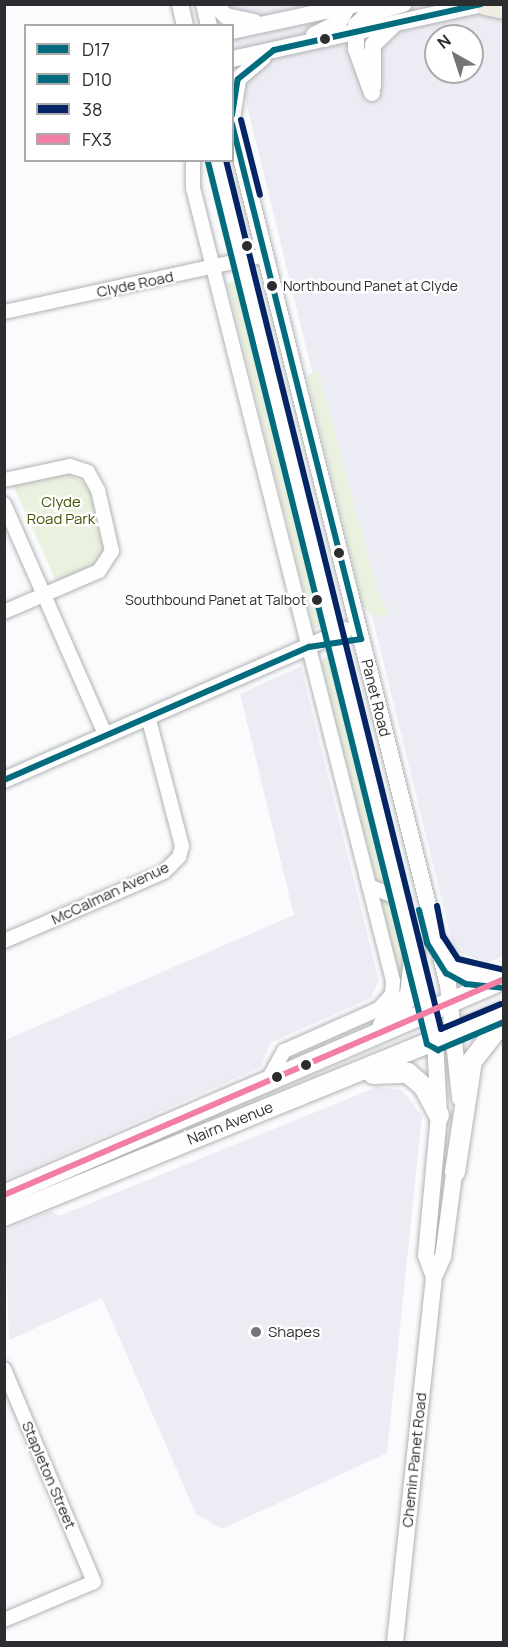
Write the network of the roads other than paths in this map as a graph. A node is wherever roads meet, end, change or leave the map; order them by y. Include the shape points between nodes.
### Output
1 (180, 4) edge
2 (204, 4) edge
3 (214, 4) edge
4 (327, 4) edge
5 (404, 4) edge
6 (484, 4) edge
7 (351, 5) edge
8 (504, 8) edge
9 (306, 15) junction
10 (270, 22) junction
11 (185, 24) edge
12 (208, 24) edge
13 (397, 24) junction
14 (234, 31) edge
15 (353, 33) junction
16 (280, 48) junction
17 (234, 59) edge
18 (234, 106) edge
19 (234, 128) edge
20 (193, 162) edge
21 (218, 162) edge
22 (266, 255) junction
23 (244, 260) junction
24 (213, 268) junction
25 (4, 312) edge
26 (4, 480) edge
27 (4, 504) edge
28 (43, 595) junction
29 (4, 612) edge
30 (360, 633) junction
31 (339, 638) junction
32 (312, 646) junction
33 (148, 716) junction
34 (106, 736) junction
35 (4, 780) edge
36 (369, 886) junction
37 (403, 900) junction
38 (435, 939) junction
39 (4, 941) edge
40 (415, 949) junction
41 (503, 979) edge
42 (451, 1002) junction
43 (429, 1011) junction
44 (504, 1012) edge
45 (358, 1018) junction
46 (504, 1020) edge
47 (456, 1031) junction
48 (369, 1037) junction
49 (435, 1041) junction
50 (332, 1081) junction
51 (267, 1082) junction
52 (275, 1104) junction
53 (439, 1115) junction
54 (455, 1172) junction
55 (56, 1173) junction
56 (63, 1191) junction
57 (4, 1195) edge
58 (4, 1216) edge
59 (430, 1216) junction
60 (449, 1218) junction
61 (434, 1277) junction
62 (4, 1369) edge
63 (4, 1620) edge
64 (395, 1642) edge

1 - 11 street
2 - 12 street
3 - 10 street via 240,22
4 - 9 street
5 - 15 street via 368,14
6 - 8 main road
6 - 13 street
7 - 9 street
7 - 16 street via 329,29
9 - 10 street
10 - 14 street
13 - 15 street
13 - 15 street via 373,45 372,93
15 - 16 street
16 - 17 street
16 - 18 street via 238,79
19 - 22 street, Panet Road
20 - 24 street via 193,188
21 - 23 street, Panet Road
22 - 23 street, Clyde Road
22 - 30 street, Panet Road
23 - 24 street, Clyde Road
23 - 31 street, Panet Road
24 - 25 street, Clyde Road
24 - 32 street
26 - 28 street via 70,466 88,472 98,490 112,543 109,558 99,571
27 - 28 street
28 - 29 street
28 - 34 street
30 - 31 street
30 - 38 street, Panet Road
31 - 32 street
31 - 37 street, Panet Road
32 - 33 street
32 - 36 street
33 - 34 street
33 - 39 street, McCalman Avenue via 182,846 179,857 164,872
34 - 35 street
36 - 37 street
36 - 45 street via 393,981 387,1002
37 - 40 street, Panet Road
38 - 41 main road via 452,966 468,975
38 - 42 street, Panet Road
40 - 43 street, Panet Road
40 - 48 main road via 410,995
41 - 42 main road, Nairn Avenue
42 - 43 main road, Nairn Avenue
42 - 47 street, Panet Road
43 - 48 main road, Nairn Avenue
43 - 49 street, Panet Road
44 - 47 main road, Nairn Avenue
45 - 48 street
45 - 51 street via 284,1052
46 - 54 main road via 472,1060
47 - 49 main road, Nairn Avenue
47 - 54 street, Chemin Panet Road via 461,1089
48 - 51 main road, Nairn Avenue
49 - 50 main road, Nairn Avenue
49 - 53 street, Chemin Panet Road
50 - 52 main road, Nairn Avenue
50 - 53 main road via 398,1070 424,1087
51 - 52 main road
51 - 55 main road, Nairn Avenue
52 - 56 main road, Nairn Avenue
53 - 59 street, Chemin Panet Road
54 - 60 street, Chemin Panet Road
55 - 56 main road
55 - 57 main road, Nairn Avenue
56 - 58 main road, Nairn Avenue
59 - 60 street
59 - 61 street, Chemin Panet Road via 426,1255
60 - 61 street, Chemin Panet Road
61 - 64 street, Chemin Panet Road
62 - 63 street, Stapleton Street via 94,1582

